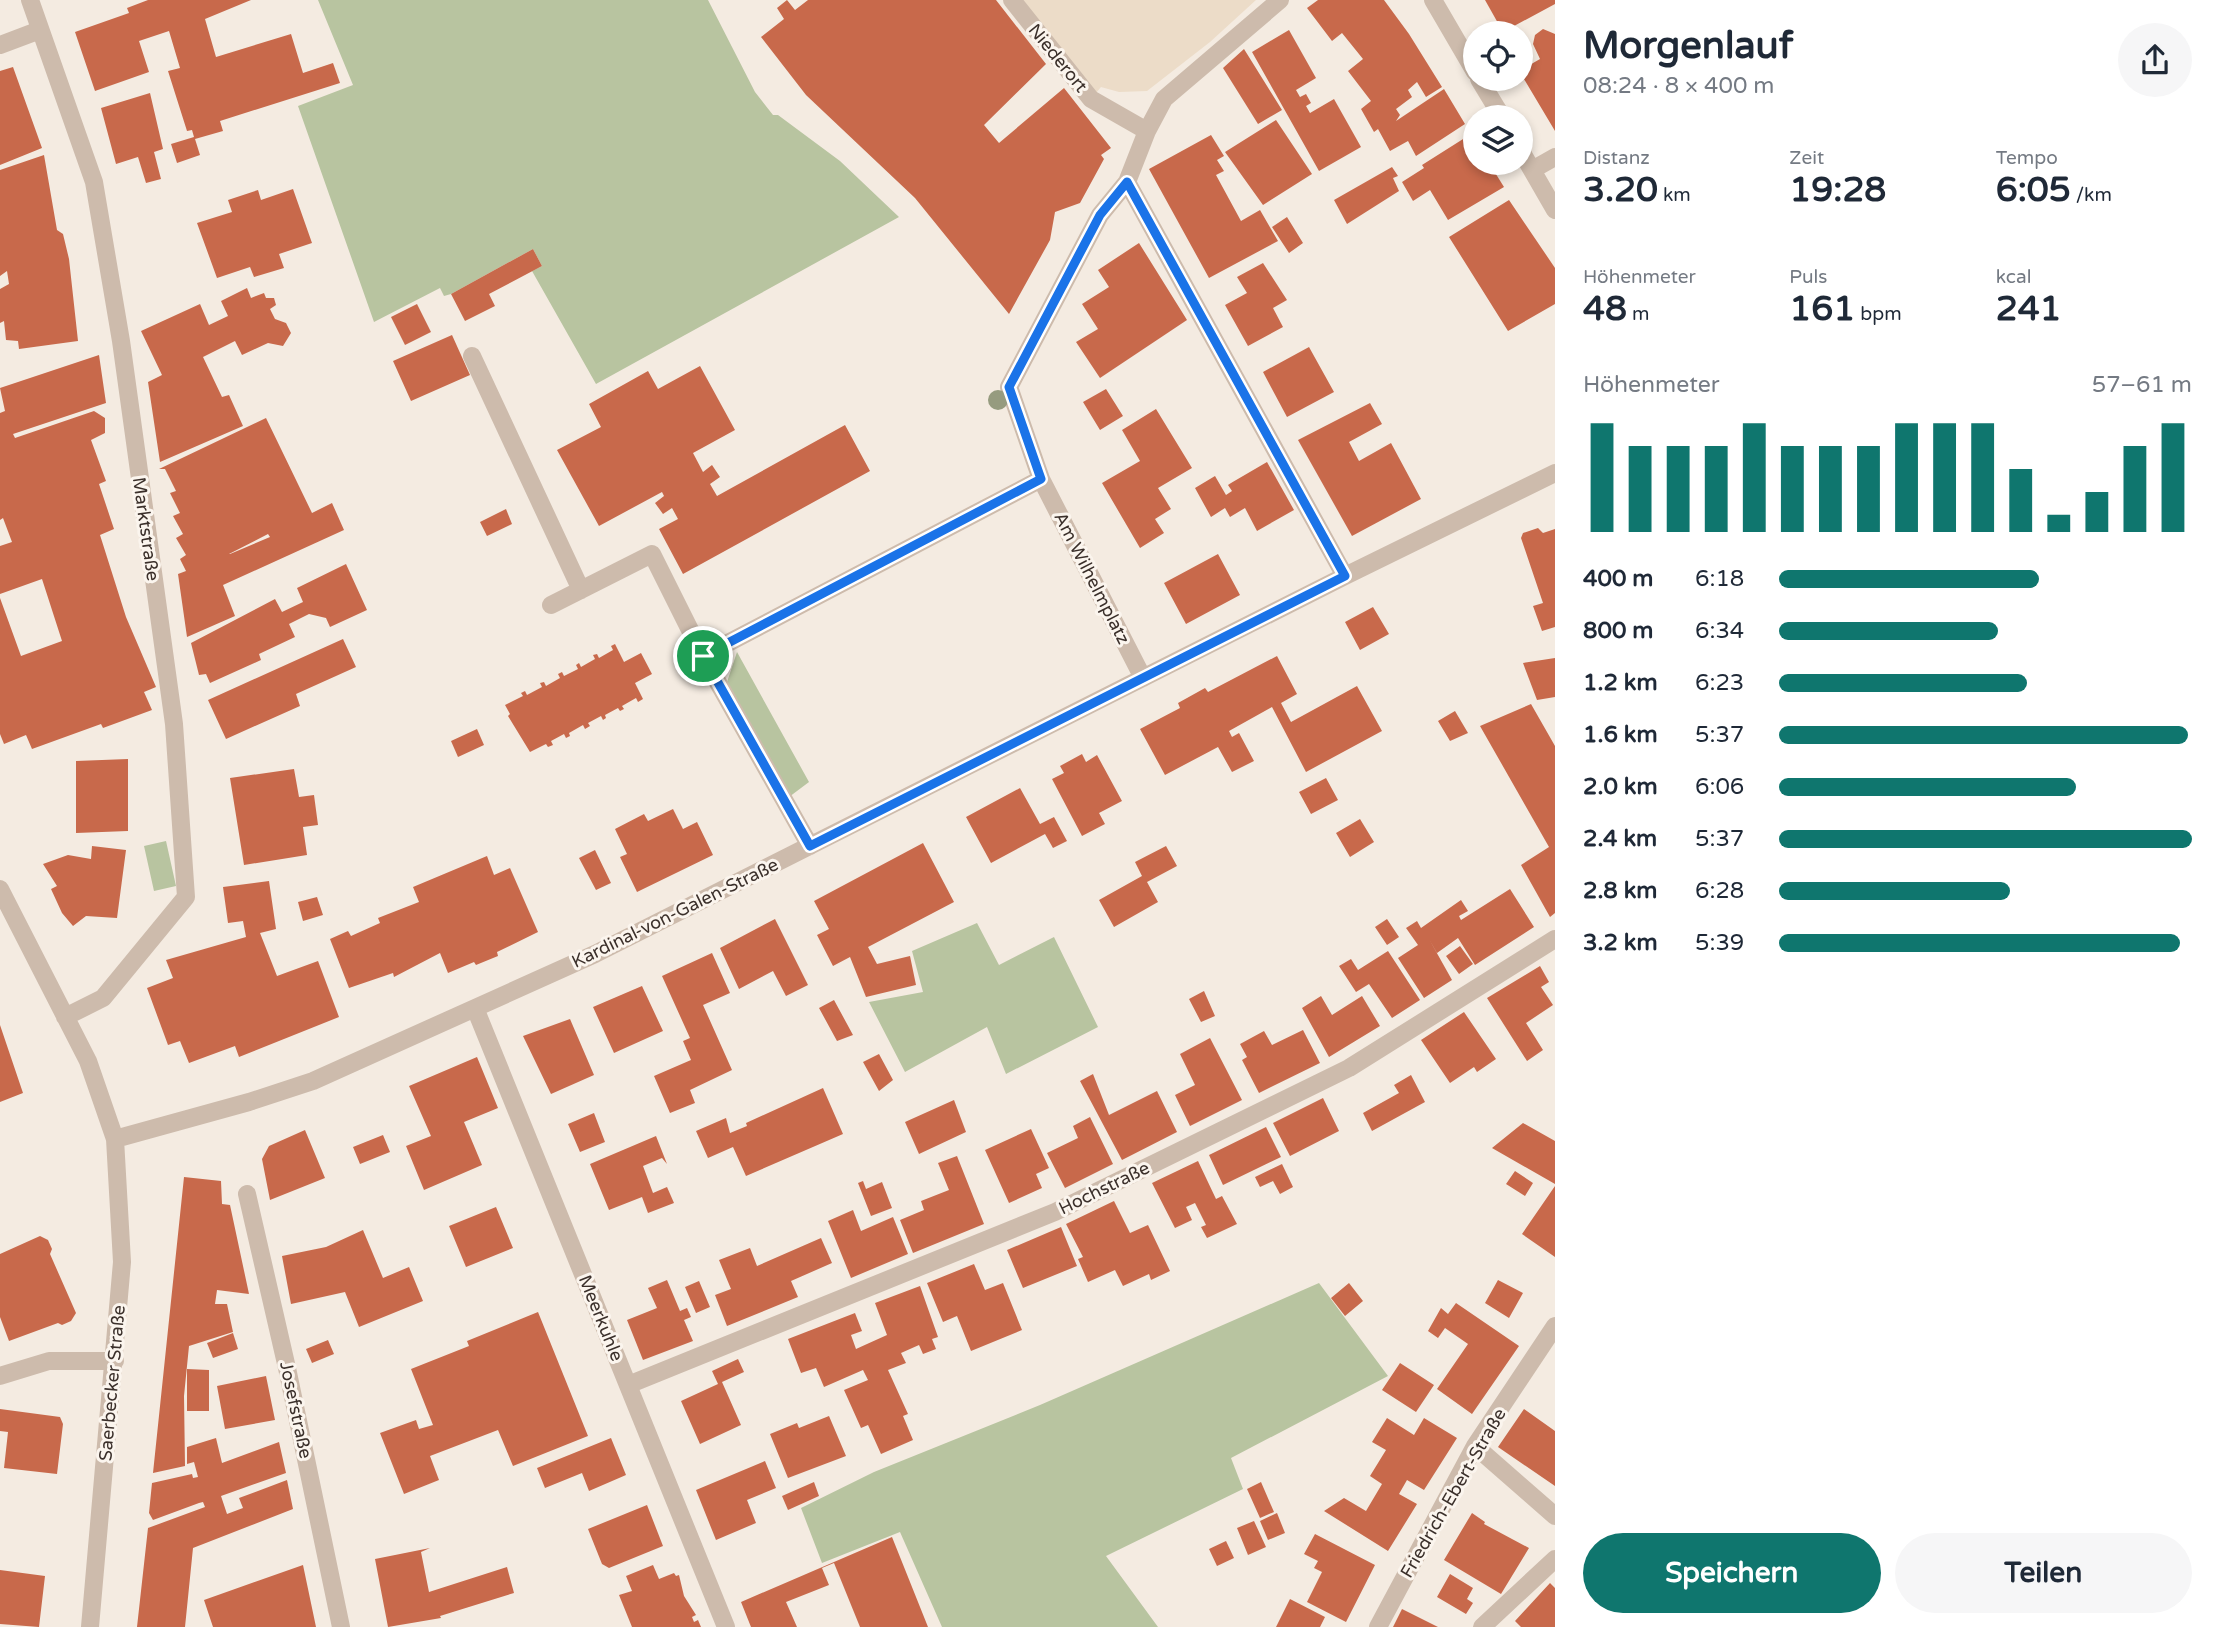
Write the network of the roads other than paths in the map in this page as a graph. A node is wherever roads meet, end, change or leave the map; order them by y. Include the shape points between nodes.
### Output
1 (30, 0) edge
2 (1012, 0) edge
3 (1433, 0) edge
4 (1276, 4) edge
5 (40, 30) junction
6 (0, 45) edge
7 (1463, 51) edge
8 (1147, 131) junction
9 (1555, 157) edge
10 (1533, 169) edge
11 (1533, 172) edge
12 (1127, 182) junction
13 (1555, 210) edge
14 (472, 356) dead end
15 (1555, 474) edge
16 (1041, 479) junction
17 (1345, 576) junction
18 (581, 590) junction
19 (551, 605) dead end
20 (703, 656) junction
21 (1143, 678) junction
22 (810, 846) junction
23 (0, 889) edge
24 (1555, 939) edge
25 (475, 1008) junction
26 (65, 1017) junction
27 (115, 1139) junction
28 (247, 1194) dead end
29 (1555, 1326) edge
30 (115, 1361) junction
31 (0, 1376) edge
32 (628, 1385) junction
33 (1475, 1446) junction
34 (1555, 1516) edge
35 (1555, 1559) edge
36 (90, 1627) edge
37 (341, 1627) edge
38 (726, 1627) edge
39 (1378, 1627) edge
40 (1482, 1627) edge

1 - 5 street, Marktstraße
2 - 8 street, Niederort via 1091,99
3 - 7 street
4 - 8 street via 1164,99
5 - 6 street
5 - 26 street, Marktstraße via 94,182 121,341 174,724 186,897 103,998
8 - 12 street
9 - 10 street
11 - 13 street
12 - 16 street, Am Wilhelmplatz via 1100,215 1009,387
12 - 17 street
14 - 18 street
15 - 17 street, Kardinal-von-Galen-Straße
16 - 20 street
16 - 21 street, Am Wilhelmplatz
17 - 21 street, Kardinal-von-Galen-Straße
18 - 19 street
18 - 20 street via 652,554
20 - 22 street
21 - 22 street, Kardinal-von-Galen-Straße
22 - 25 street, Kardinal-von-Galen-Straße via 595,954
23 - 26 street, Saerbecker Straße
24 - 32 street, Hochstraße via 1349,1068 1055,1212
25 - 27 street, Kardinal-von-Galen-Straße via 313,1081
25 - 32 street, Meerkuhle
26 - 27 street, Saerbecker Straße via 88,1061
27 - 30 street, Saerbecker Straße via 122,1262
28 - 37 street, Josefstraße
29 - 33 street, Friedrich-Ebert-Straße
30 - 31 street via 49,1361
30 - 36 street, Saerbecker Straße
32 - 38 street, Meerkuhle
33 - 34 street
33 - 39 street, Friedrich-Ebert-Straße
35 - 40 street

